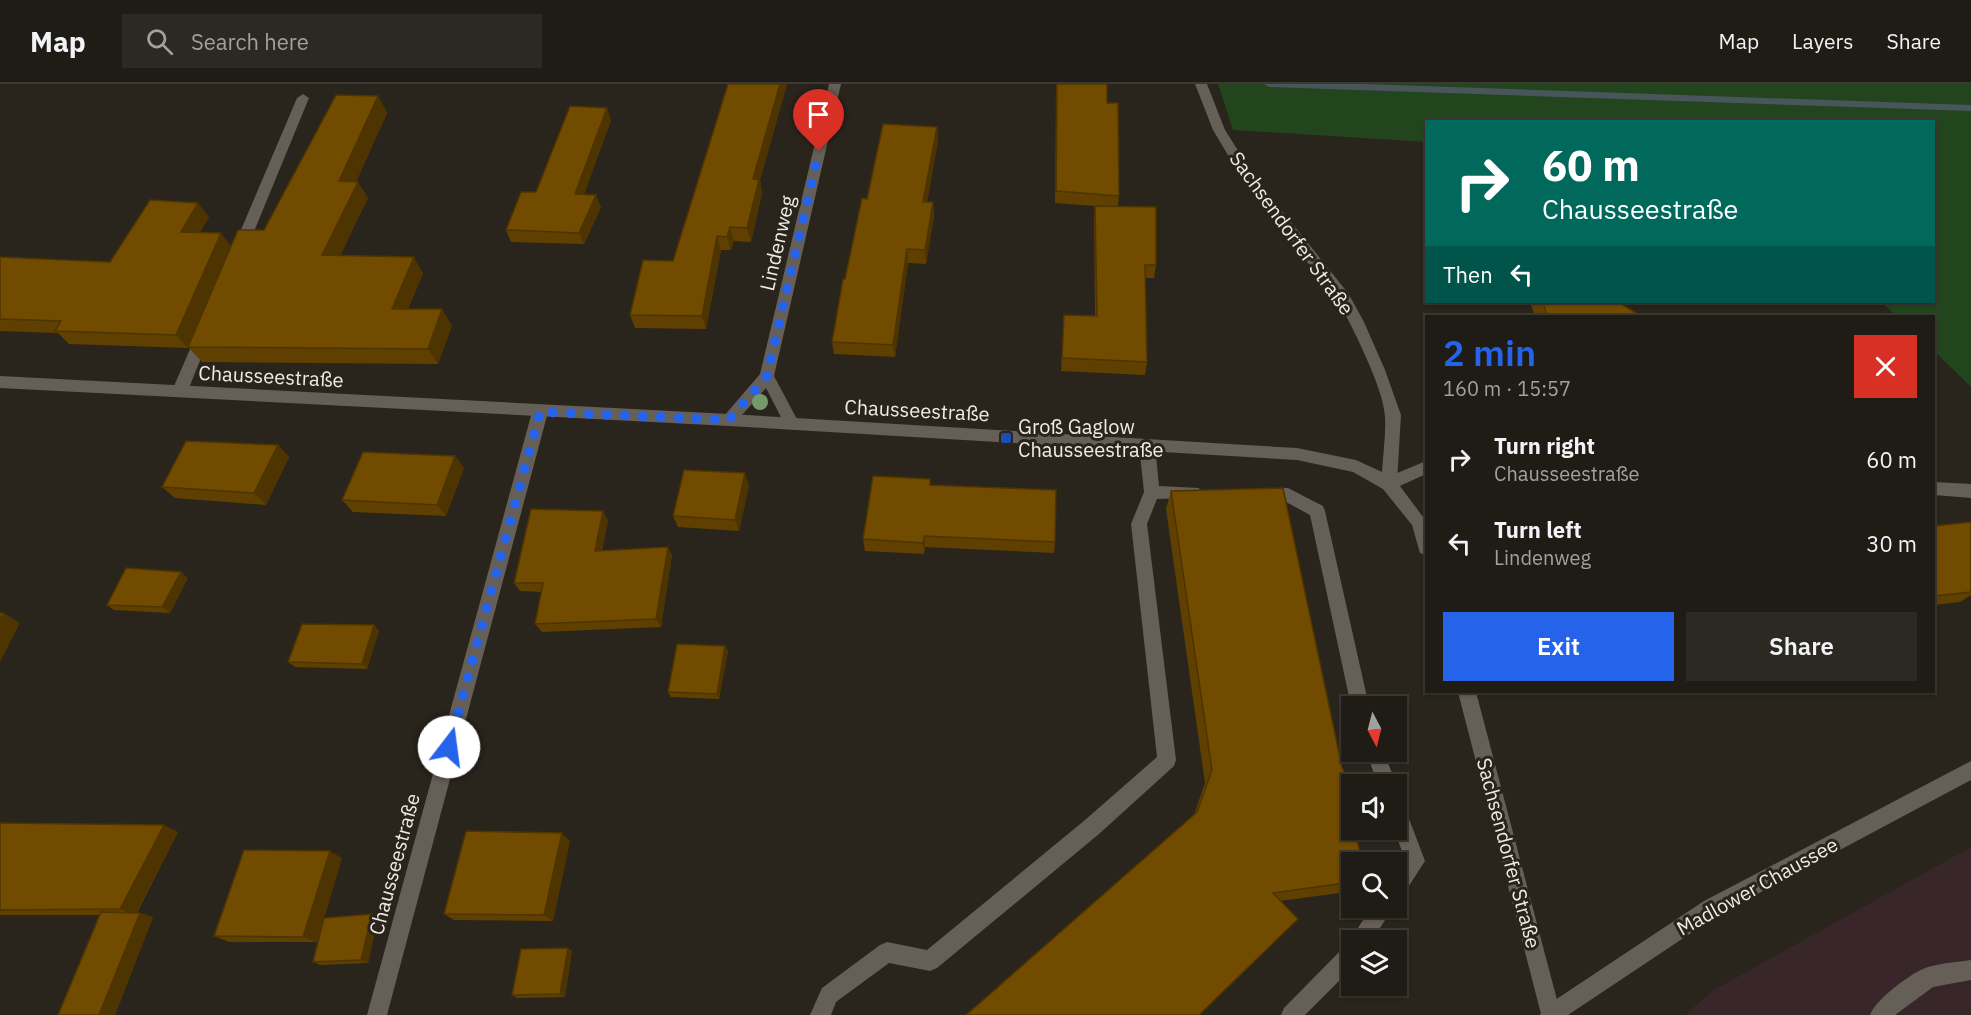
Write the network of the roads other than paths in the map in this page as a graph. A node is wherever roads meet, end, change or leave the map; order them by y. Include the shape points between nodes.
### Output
1 (835, 84) edge
2 (1201, 84) edge
3 (303, 98) dead end
4 (234, 262) edge
5 (211, 317) edge
6 (767, 376) junction
7 (0, 382) edge
8 (179, 393) junction
9 (540, 412) junction
10 (729, 420) junction
11 (792, 425) junction
12 (1147, 445) junction
13 (1425, 467) edge
14 (1389, 484) junction
15 (1935, 489) edge
16 (1971, 491) edge
17 (1152, 492) junction
18 (1209, 494) edge
19 (1243, 494) edge
20 (1425, 544) edge
21 (1467, 693) edge
22 (1358, 696) edge
23 (1971, 770) edge
24 (1407, 840) edge
25 (1407, 872) edge
26 (1341, 964) edge
27 (1971, 970) edge
28 (377, 1015) edge
29 (820, 1015) edge
30 (1291, 1015) edge
31 (1551, 1015) edge
32 (1880, 1015) edge

1 - 6 street, Lindenweg
2 - 14 street, Sachsendorfer Straße via 1219,130 1238,161 1343,297 1356,322 1393,415
3 - 4 street
5 - 8 street
6 - 10 street, Lindenweg
6 - 11 street
7 - 8 street, Chausseestraße
8 - 9 street, Chausseestraße
9 - 10 street, Chausseestraße
9 - 28 street, Chausseestraße
10 - 11 street, Chausseestraße
11 - 12 street, Chausseestraße
12 - 14 street, Chausseestraße via 1297,453 1356,466
12 - 17 street
13 - 14 street
14 - 20 street via 1419,522
15 - 16 street
17 - 18 street
17 - 29 street via 1139,524 1167,760 930,961 887,952 829,995
19 - 22 street via 1288,495 1317,511
21 - 31 street, Sachsendorfer Straße
23 - 31 street, Madlower Chaussee via 1711,908
24 - 25 street via 1415,861
26 - 30 street
27 - 32 street via 1929,977

